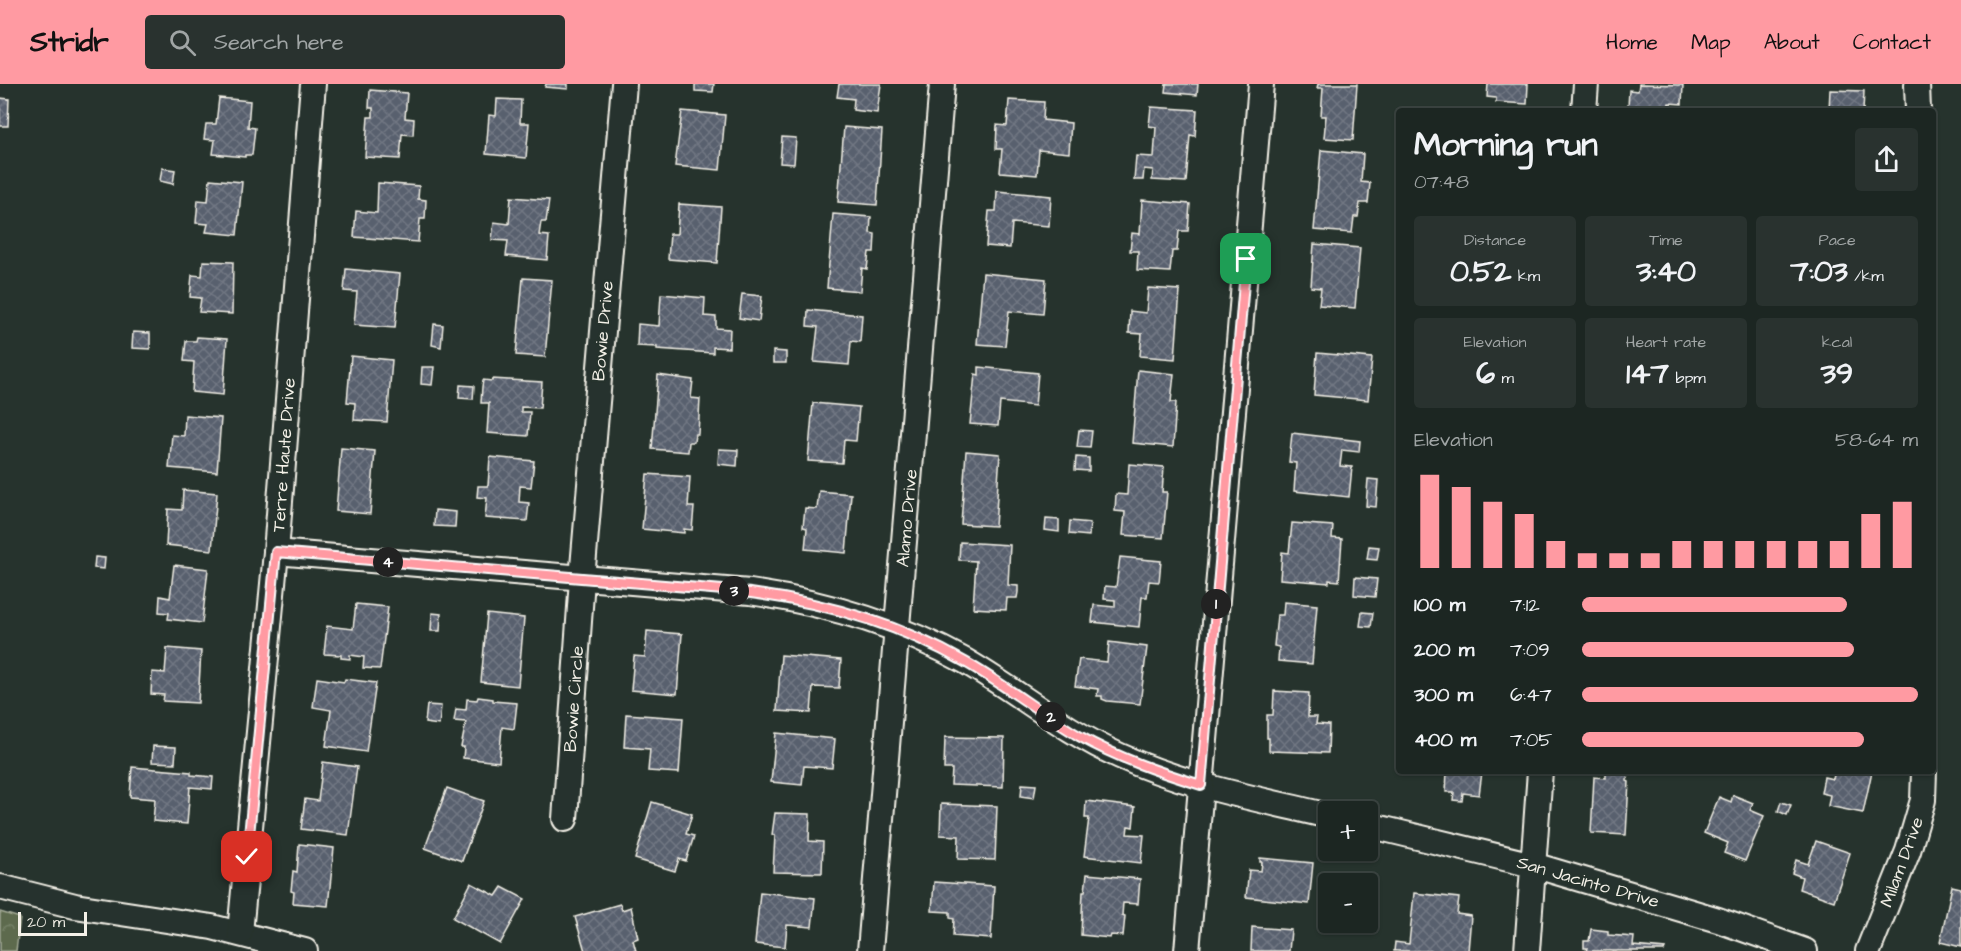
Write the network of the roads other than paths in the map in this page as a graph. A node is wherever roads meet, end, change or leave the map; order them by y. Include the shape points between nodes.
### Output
1 (313, 84) edge
2 (624, 84) edge
3 (942, 84) edge
4 (1261, 84) edge
5 (1586, 84) edge
6 (1917, 84) edge
7 (1584, 108) edge
8 (1918, 108) edge
9 (276, 552) junction
10 (582, 579) junction
11 (898, 630) junction
12 (1539, 774) edge
13 (1924, 774) edge
14 (1201, 785) junction
15 (1318, 813) edge
16 (565, 819) dead end
17 (1378, 827) edge
18 (1533, 865) junction
19 (0, 886) edge
20 (240, 933) junction
21 (305, 951) edge
22 (870, 951) edge
23 (1187, 951) edge
24 (1527, 951) edge
25 (1805, 951) edge
26 (1868, 951) edge

1 - 9 street, Terre Haute Drive
2 - 10 street, Bowie Drive
3 - 11 street, Alamo Drive
4 - 14 street
5 - 7 street
6 - 8 street
9 - 10 street
9 - 20 street, Terre Haute Drive
10 - 11 street via 777,596 839,609
10 - 16 street, Bowie Circle
11 - 14 street via 966,662 1079,736 1140,765
11 - 22 street, Alamo Drive
12 - 18 street
13 - 26 street, Milam Drive via 1923,800 1908,851
14 - 15 street
14 - 23 street
17 - 18 street, San Jacinto Drive
18 - 24 street
18 - 25 street, San Jacinto Drive
19 - 20 street via 75,906
20 - 21 street

